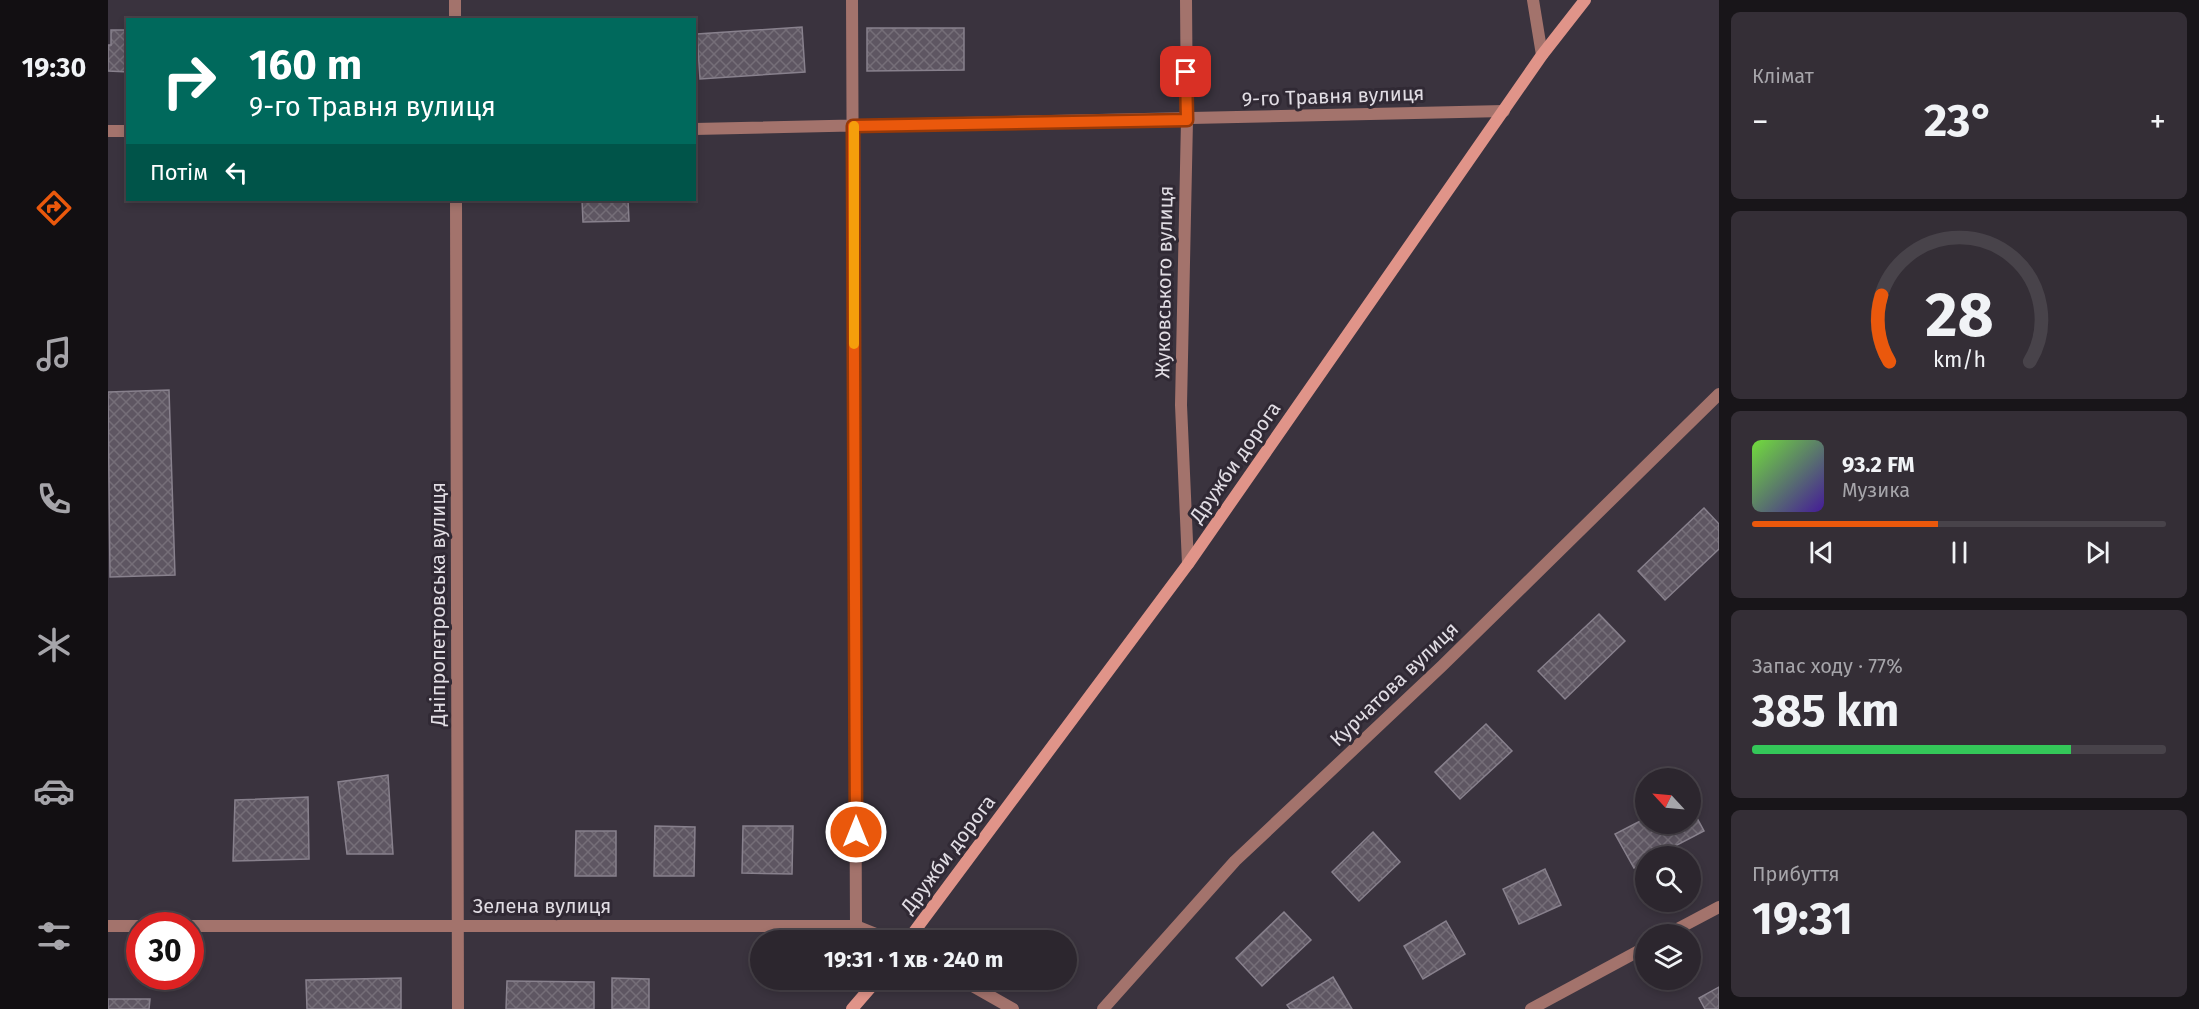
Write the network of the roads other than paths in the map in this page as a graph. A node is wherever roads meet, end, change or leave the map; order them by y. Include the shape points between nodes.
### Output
1 (455, 0) edge
2 (852, 0) edge
3 (1186, 0) edge
4 (1533, 0) edge
5 (1585, 0) edge
6 (455, 18) edge
7 (1542, 55) junction
8 (1504, 111) junction
9 (1187, 120) junction
10 (853, 126) junction
11 (696, 129) edge
12 (108, 131) edge
13 (126, 131) edge
14 (456, 201) edge
15 (1719, 394) edge
16 (1188, 564) junction
17 (1719, 907) edge
18 (1687, 924) edge
19 (108, 926) edge
20 (126, 926) edge
21 (204, 926) edge
22 (458, 926) junction
23 (856, 926) junction
24 (866, 930) edge
25 (915, 930) edge
26 (1635, 952) edge
27 (868, 990) edge
28 (980, 990) edge
29 (458, 1009) edge
30 (852, 1009) edge
31 (1013, 1009) edge
32 (1103, 1009) edge
33 (1530, 1009) edge

1 - 6 street
2 - 10 street
3 - 9 street, Жуковського вулиця
4 - 7 street
5 - 7 street, Дружби дорога
7 - 8 street, Дружби дорога
8 - 9 street, 9-го Травня вулиця
8 - 16 street, Дружби дорога
9 - 10 street, 9-го Травня вулиця
9 - 16 street, Жуковського вулиця via 1181,405
10 - 11 street, 9-го Травня вулиця
10 - 23 street
12 - 13 street
14 - 22 street, Дніпропетровська вулиця
15 - 32 street, Курчатова вулиця via 1442,666 1235,861
16 - 25 street, Дружби дорога
17 - 18 street
19 - 20 street
21 - 22 street, Зелена вулиця
22 - 23 street, Зелена вулиця
22 - 29 street, Дніпропетровська вулиця
23 - 24 street, Зелена вулиця
26 - 33 street
27 - 30 street
28 - 31 street

